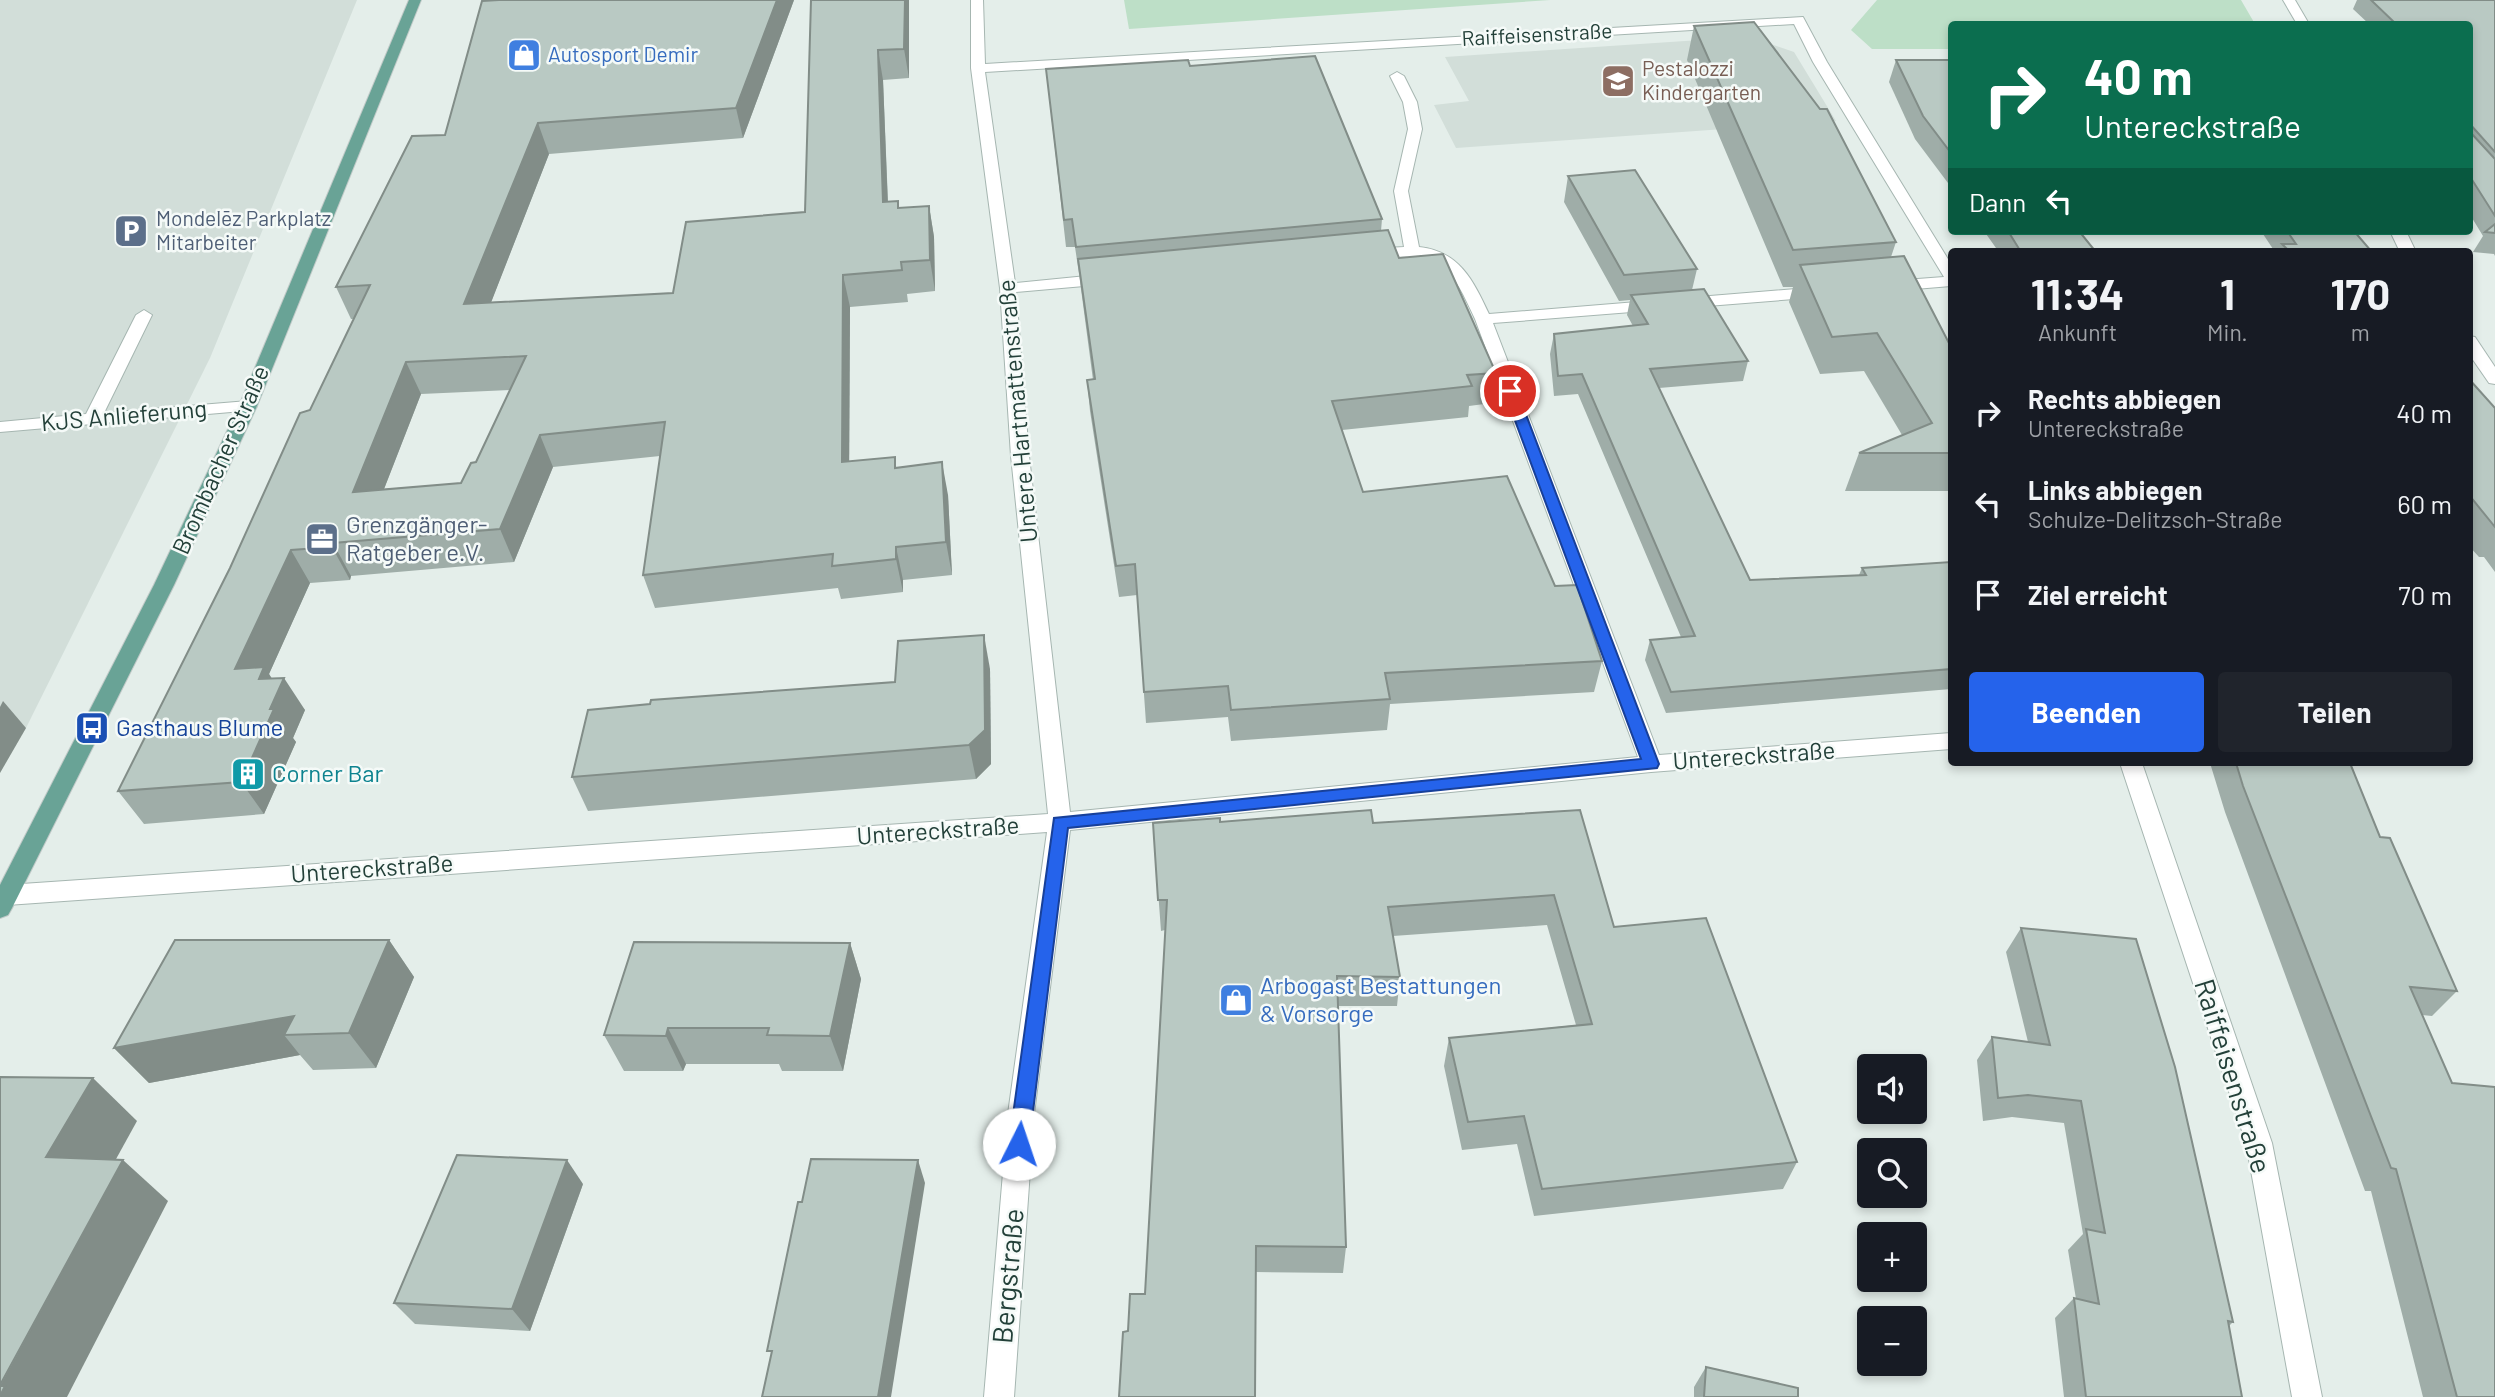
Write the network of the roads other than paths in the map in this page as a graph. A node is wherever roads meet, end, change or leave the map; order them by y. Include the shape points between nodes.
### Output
1 (415, 0) edge
2 (977, 0) edge
3 (2289, 0) edge
4 (2301, 21) edge
5 (978, 68) junction
6 (1396, 76) dead end
7 (1412, 250) junction
8 (1346, 256) edge
9 (1948, 274) edge
10 (1119, 278) edge
11 (1948, 279) edge
12 (1008, 288) junction
13 (1869, 288) edge
14 (1841, 290) edge
15 (144, 315) dead end
16 (1483, 319) junction
17 (2473, 347) edge
18 (2495, 379) edge
19 (248, 405) junction
20 (92, 419) junction
21 (0, 427) edge
22 (1948, 741) edge
23 (1651, 764) junction
24 (2132, 766) edge
25 (1060, 822) junction
26 (4, 901) edge
27 (999, 1397) edge
28 (2306, 1397) edge

1 - 19 main road, Brombacher Straße
2 - 5 street, Untere Hartmattenstraße
3 - 4 street
5 - 9 street, Raiffeisenstraße via 1798,20
5 - 12 street, Untere Hartmattenstraße
6 - 7 street via 1410,102 1415,129 1401,191
7 - 8 street
7 - 16 street via 1447,257 1464,275
10 - 12 street
11 - 13 street
12 - 25 street, Untere Hartmattenstraße via 1020,456
14 - 16 street
15 - 20 street
16 - 23 street
17 - 18 street
19 - 20 street, KJS Anlieferung
19 - 26 main road, Brombacher Straße via 164,585
20 - 21 street, KJS Anlieferung
22 - 23 street, Untereckstraße
23 - 25 street, Untereckstraße
24 - 28 street, Raiffeisenstraße via 2259,1143
25 - 26 street, Untereckstraße
25 - 27 street, Bergstraße via 1021,1114

